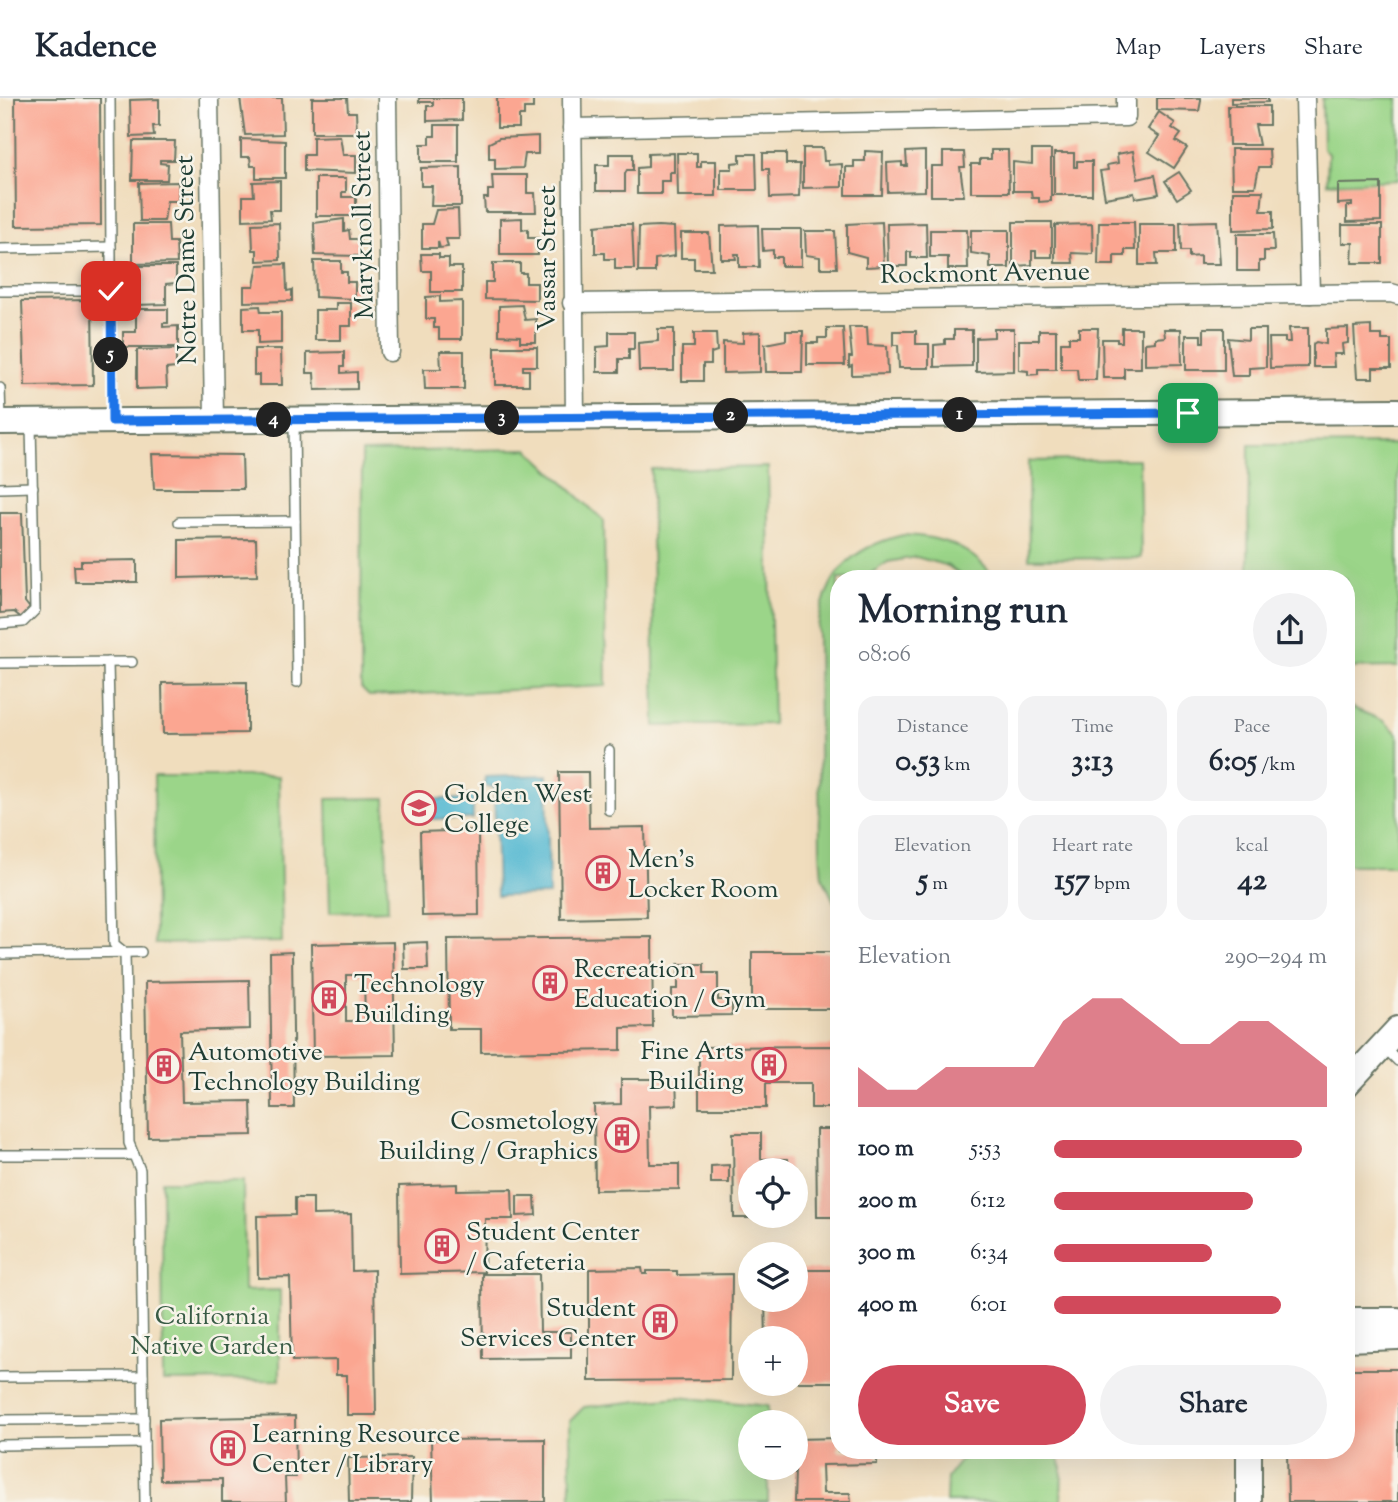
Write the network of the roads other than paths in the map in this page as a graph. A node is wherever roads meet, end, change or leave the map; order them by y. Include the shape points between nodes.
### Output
1 (110, 98) edge
2 (209, 98) edge
3 (387, 98) edge
4 (572, 98) edge
5 (1126, 98) edge
6 (1305, 98) edge
7 (572, 128) junction
8 (111, 247) junction
9 (0, 249) edge
10 (0, 291) edge
11 (111, 291) junction
12 (1310, 294) junction
13 (1398, 295) edge
14 (572, 303) junction
15 (390, 352) dead end
16 (0, 388) edge
17 (1398, 411) edge
18 (575, 418) junction
19 (295, 420) junction
20 (112, 421) junction
21 (214, 421) junction
22 (0, 422) edge
23 (31, 422) junction
24 (33, 487) junction
25 (0, 488) edge
26 (295, 521) junction
27 (179, 522) dead end
28 (0, 624) edge
29 (108, 662) junction
30 (132, 662) dead end
31 (0, 663) edge
32 (297, 682) dead end
33 (609, 750) dead end
34 (609, 810) dead end
35 (142, 952) dead end
36 (125, 953) junction
37 (0, 954) edge
38 (1393, 1045) edge
39 (1355, 1077) edge
40 (0, 1156) edge
41 (134, 1156) junction
42 (1355, 1320) edge
43 (1398, 1320) edge
44 (1398, 1338) edge
45 (1355, 1339) edge
46 (143, 1376) junction
47 (0, 1377) edge
48 (144, 1419) junction
49 (0, 1420) edge
50 (144, 1443) junction
51 (0, 1446) edge
52 (1249, 1459) edge
53 (145, 1502) edge
54 (1250, 1502) edge

1 - 8 lane
2 - 21 street, Notre Dame Street
3 - 15 street, Maryknoll Street
4 - 7 street, Vassar Street
5 - 7 street via 1126,117
6 - 12 street
7 - 14 street, Vassar Street
8 - 9 lane
8 - 11 lane
10 - 11 lane
11 - 20 lane
12 - 13 street, Rockmont Avenue
12 - 14 street, Rockmont Avenue
14 - 18 street, Vassar Street
16 - 22 lane
17 - 18 street
18 - 19 street
19 - 21 street
19 - 26 lane
20 - 21 street
20 - 23 street
22 - 23 street
23 - 24 lane
24 - 25 lane
24 - 28 lane via 35,610 23,622
26 - 27 lane
26 - 32 lane
29 - 30 lane
29 - 31 lane
29 - 36 lane via 114,944
33 - 34 lane
35 - 36 lane
36 - 37 lane
36 - 41 lane via 129,1143
38 - 39 street
40 - 41 lane
41 - 46 lane via 140,1170
42 - 43 street
44 - 45 street
46 - 47 lane
46 - 48 lane
48 - 49 lane
48 - 50 lane
50 - 51 lane
50 - 53 lane
52 - 54 street

